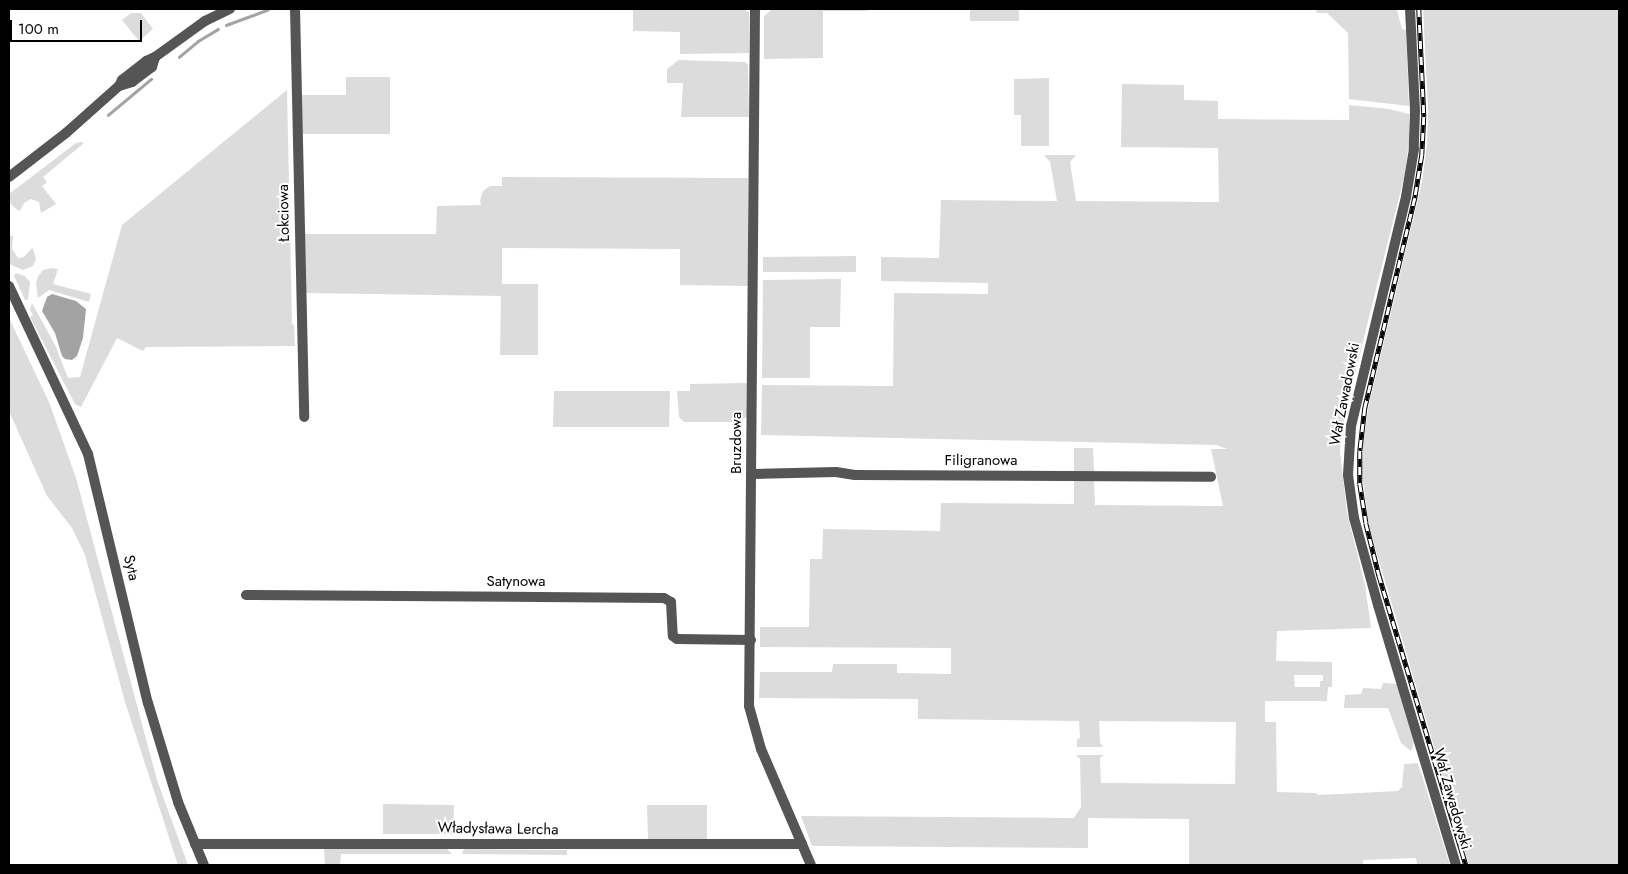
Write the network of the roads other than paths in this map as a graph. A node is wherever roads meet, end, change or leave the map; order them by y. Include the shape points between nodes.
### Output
1 (230, 9) edge
2 (295, 9) edge
3 (755, 9) edge
4 (1410, 9) edge
5 (20, 170) junction
6 (9, 177) edge
7 (9, 183) edge
8 (9, 286) edge
9 (304, 417) dead end
10 (752, 474) junction
11 (1210, 477) dead end
12 (246, 596) dead end
13 (751, 640) junction
14 (195, 844) junction
15 (802, 844) junction
16 (204, 865) edge
17 (811, 865) edge
18 (1456, 865) edge

1 - 5 street via 205,21 155,58 152,67 132,82 118,86
2 - 9 street, Łokciowa
3 - 10 street, Bruzdowa
4 - 18 street, Wał Zawadowski via 1414,149 1406,198 1351,426 1348,475 1354,518 1378,605
5 - 6 street
5 - 7 street
8 - 14 street, Syta via 88,454 148,703 178,802
10 - 11 street, Filigranowa via 836,472 855,475
10 - 13 street, Bruzdowa
12 - 13 street, Satynowa via 664,598 672,602 673,636 676,639
13 - 15 street, Bruzdowa via 751,717 761,749
14 - 15 street, Władysława Lercha
14 - 16 street, Syta
15 - 17 street, Bruzdowa

